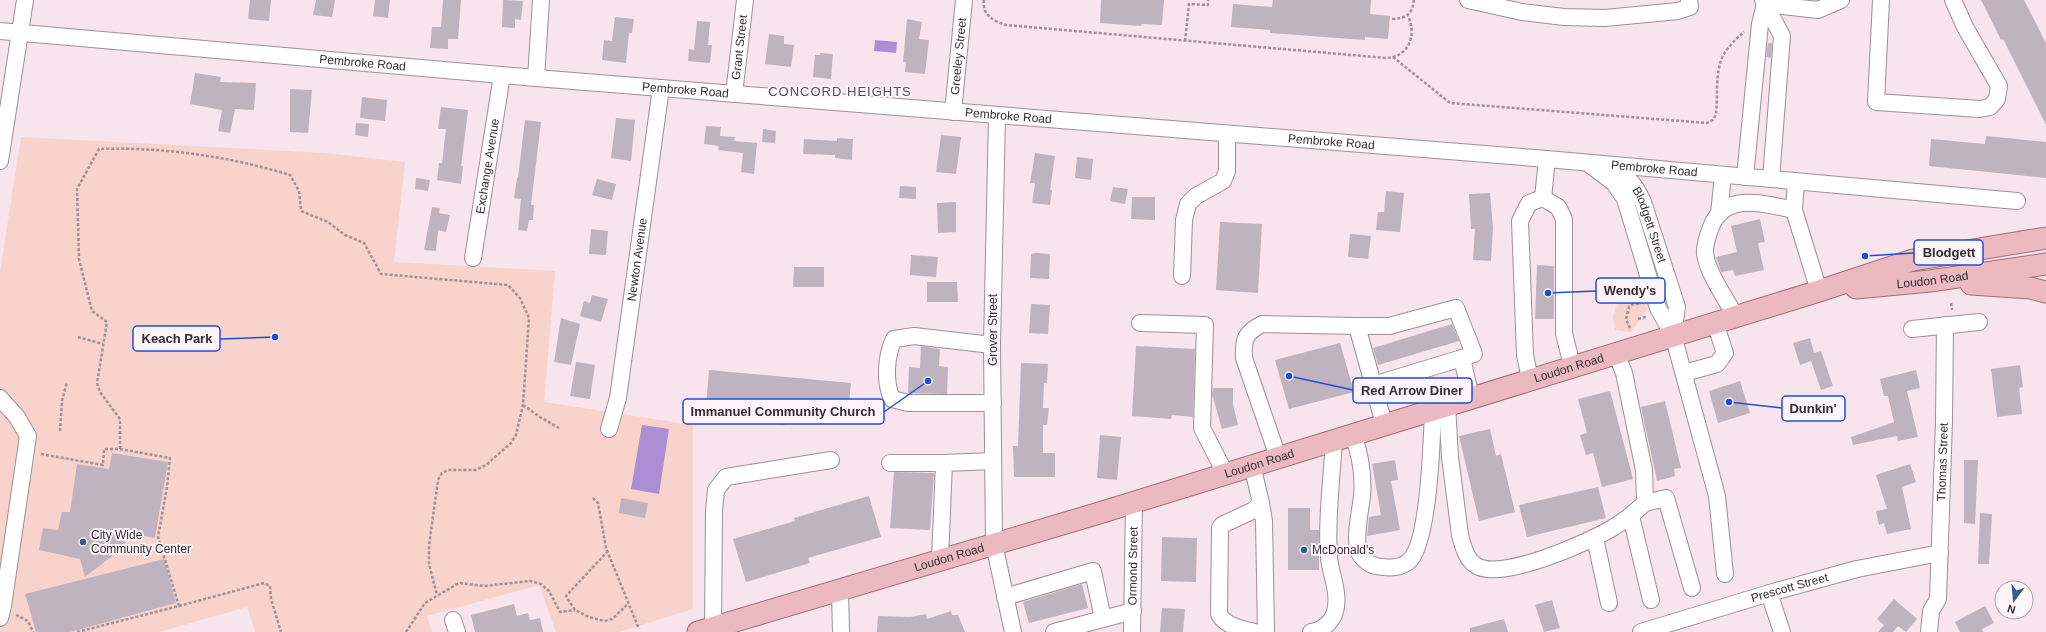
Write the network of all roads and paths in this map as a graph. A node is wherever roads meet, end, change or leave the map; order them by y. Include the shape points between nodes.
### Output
1 (25, 0) edge
2 (541, 0) edge
3 (745, 0) edge
4 (964, 0) edge
5 (984, 0) edge
6 (1208, 0) edge
7 (1414, 0) edge
8 (1468, 0) edge
9 (1689, 0) edge
10 (1842, 0) edge
11 (1880, 0) edge
12 (1952, 0) edge
13 (1764, 2) edge
14 (1816, 5) edge
15 (1408, 16) junction
16 (1392, 19) dead end
17 (1760, 24) junction
18 (0, 30) edge
19 (19, 32) junction
20 (1185, 41) junction
21 (1394, 57) junction
22 (502, 75) junction
23 (536, 78) junction
24 (661, 88) junction
25 (734, 94) junction
26 (953, 112) junction
27 (997, 116) junction
28 (1228, 134) junction
29 (1546, 159) junction
30 (0, 161) edge
31 (1590, 164) junction
32 (1723, 175) junction
33 (1744, 177) junction
34 (1771, 179) junction
35 (1796, 181) junction
36 (1543, 198) junction
37 (2017, 201) dead end
38 (1794, 210) junction
39 (1719, 214) junction
40 (2046, 238) edge
41 (473, 258) dead end
42 (2046, 264) edge
43 (1182, 276) dead end
44 (1930, 282) junction
45 (1819, 291) junction
46 (2046, 292) edge
47 (1645, 306) dead end
48 (1649, 316) dead end
49 (1736, 317) junction
50 (1638, 319) dead end
51 (1979, 322) dead end
52 (1715, 323) junction
53 (1140, 324) dead end
54 (1945, 325) junction
55 (1357, 326) junction
56 (1630, 328) dead end
57 (1912, 328) dead end
58 (1673, 335) junction
59 (78, 337) dead end
60 (104, 344) junction
61 (992, 345) junction
62 (1616, 353) junction
63 (1462, 358) junction
64 (1572, 366) junction
65 (1684, 373) junction
66 (1530, 379) junction
67 (67, 382) dead end
68 (1373, 384) junction
69 (0, 398) edge
70 (1471, 398) junction
71 (993, 403) junction
72 (523, 405) junction
73 (1440, 407) junction
74 (1384, 424) junction
75 (559, 428) dead end
76 (609, 429) dead end
77 (60, 431) dead end
78 (1344, 436) junction
79 (120, 449) junction
80 (40, 453) dead end
81 (1278, 457) junction
82 (831, 460) dead end
83 (993, 461) junction
84 (890, 463) dead end
85 (944, 463) junction
86 (1252, 465) junction
87 (1225, 473) junction
88 (593, 498) dead end
89 (1134, 501) junction
90 (1645, 503) junction
91 (1261, 504) junction
92 (1631, 516) junction
93 (1595, 538) junction
94 (994, 544) junction
95 (608, 552) junction
96 (1940, 553) junction
97 (940, 560) junction
98 (1725, 574) dead end
99 (1692, 588) dead end
100 (840, 591) junction
101 (2, 594) edge
102 (1769, 594) junction
103 (437, 595) junction
104 (1005, 597) junction
105 (1651, 600) dead end
106 (1609, 603) dead end
107 (628, 604) junction
108 (179, 606) junction
109 (574, 610) junction
110 (1133, 611) junction
111 (5, 616) edge
112 (1103, 619) junction
113 (639, 629) dead end
114 (708, 631) edge
115 (33, 632) edge
116 (76, 632) edge
117 (281, 632) edge
118 (406, 632) edge
119 (841, 632) edge
120 (1013, 632) edge
121 (1054, 632) edge
122 (1132, 632) edge
123 (1255, 632) edge
124 (1266, 632) edge
125 (1311, 632) edge
126 (1641, 632) edge
127 (1782, 632) edge
128 (1929, 632) edge

1 - 19 street
2 - 23 street
3 - 25 street, Grant Street
4 - 26 street, Greeley Street
5 - 20 path via 986,12 991,20 1006,25
6 - 20 path via 1208,5 1189,4
7 - 15 path
8 - 9 street via 1522,12 1605,18 1678,11 1690,6
10 - 14 street
11 - 12 street via 1876,102 1980,109 1990,107 1997,99 1999,86
13 - 14 street
13 - 17 street
13 - 34 street via 1782,36
15 - 16 path via 1403,19
15 - 21 path via 1413,36 1407,47
17 - 21 path via 1750,26 1732,43 1722,58 1716,114 1707,124 1450,103
17 - 33 street
18 - 19 street, Pembroke Road
19 - 22 street, Pembroke Road
19 - 30 street
20 - 21 path
22 - 23 street, Pembroke Road
22 - 41 street, Exchange Avenue
23 - 24 street, Pembroke Road
24 - 25 street, Pembroke Road
24 - 76 street, Newton Avenue via 618,398
25 - 26 street, Pembroke Road
26 - 27 street, Pembroke Road
27 - 28 street, Pembroke Road
27 - 61 street, Grover Street
28 - 29 street, Pembroke Road
28 - 43 street via 1227,171 1223,181 1196,196 1188,204 1184,220
29 - 31 street, Pembroke Road
29 - 36 street
31 - 32 street, Pembroke Road
31 - 58 street, Blodgett Street via 1607,177 1638,212 1676,307
32 - 33 street, Pembroke Road
32 - 39 street
33 - 34 street, Pembroke Road
34 - 35 street, Pembroke Road
35 - 37 street, Pembroke Road
35 - 38 street
36 - 64 street via 1558,207 1564,219 1564,333
36 - 66 street via 1529,203 1520,221 1525,355
38 - 39 street via 1744,202 1727,206
38 - 45 street
39 - 49 street via 1713,220 1705,253 1711,270
40 - 45 main road, Loudon Road via 1913,260
42 - 44 main road, Loudon Road
44 - 45 main road, Loudon Road
44 - 46 main road via 2030,288
45 - 49 main road, Loudon Road
47 - 56 path via 1640,303 1629,307 1626,319
48 - 50 path
49 - 52 main road, Loudon Road
51 - 54 street
52 - 58 main road, Loudon Road
52 - 65 street via 1725,353 1717,364
53 - 87 street via 1205,326 1202,428
54 - 57 street
54 - 96 street, Thomas Street
55 - 63 street via 1389,326 1456,308 1474,354
55 - 68 street
55 - 81 street via 1262,324 1251,330 1243,342 1244,358
58 - 62 main road, Loudon Road
58 - 65 street
59 - 60 path
60 - 72 path via 107,322 92,311 79,259 77,189 99,149 137,148 186,152 268,168 290,175 299,190 301,211 328,222 345,235 364,243 381,274 508,285 520,298 529,318
60 - 79 path via 97,383 100,392 120,419
61 - 71 street, Grover Street
61 - 71 street via 914,336 894,339 888,353 888,391 892,399 908,403
62 - 64 main road, Loudon Road
62 - 90 street via 1624,373 1644,470
63 - 68 street
63 - 70 street
64 - 66 main road, Loudon Road
65 - 98 street via 1717,496
66 - 70 main road, Loudon Road
67 - 77 path via 62,401
68 - 74 street
69 - 101 street via 18,417 28,436
70 - 73 main road, Loudon Road
71 - 83 street, Grover Street
72 - 75 path
72 - 103 path via 516,435 503,452 476,470 448,470 442,473 438,480 429,546
73 - 74 main road, Loudon Road
73 - 78 street via 1427,502 1415,554 1408,562 1398,567 1374,566 1358,551 1361,456
73 - 93 street via 1450,457 1460,535 1469,560 1488,570 1506,569 1557,554
74 - 78 main road, Loudon Road
78 - 81 main road, Loudon Road
78 - 125 street via 1329,547 1337,599 1332,620 1324,627
79 - 80 path via 104,450 104,465
79 - 108 path via 170,458 158,537
81 - 86 main road, Loudon Road
82 - 114 street via 726,477 716,490
83 - 85 street
83 - 94 street, Grover Street
84 - 85 street
85 - 97 street
86 - 87 main road, Loudon Road
86 - 91 street
87 - 89 main road, Loudon Road
88 - 95 path via 598,503 599,518
89 - 94 main road, Loudon Road
89 - 110 street, Ormond Street
90 - 92 street
90 - 99 street via 1666,498
91 - 123 street via 1220,528 1219,614 1228,624
91 - 124 street via 1264,522
92 - 93 street
92 - 105 street
93 - 106 street
94 - 97 main road, Loudon Road
94 - 104 street, Grover Street
95 - 107 path
95 - 109 path via 566,596
96 - 102 street, Prescott Street via 1857,569
96 - 128 street, Thomas Street via 1938,598 1931,611
97 - 100 main road, Loudon Road
100 - 114 main road, Loudon Road
100 - 119 street
101 - 111 street
102 - 126 street, Prescott Street
102 - 127 street
103 - 109 path via 458,583 484,586 530,581 541,584 549,591 560,612
103 - 118 path via 426,603
104 - 112 street via 1093,571
104 - 120 street, Grover Street
107 - 109 path via 612,619 604,621
107 - 113 path
108 - 116 path
108 - 117 path via 264,583 270,586 271,599
110 - 112 street
110 - 122 street, Ormond Street
111 - 115 path via 28,621
112 - 121 street

